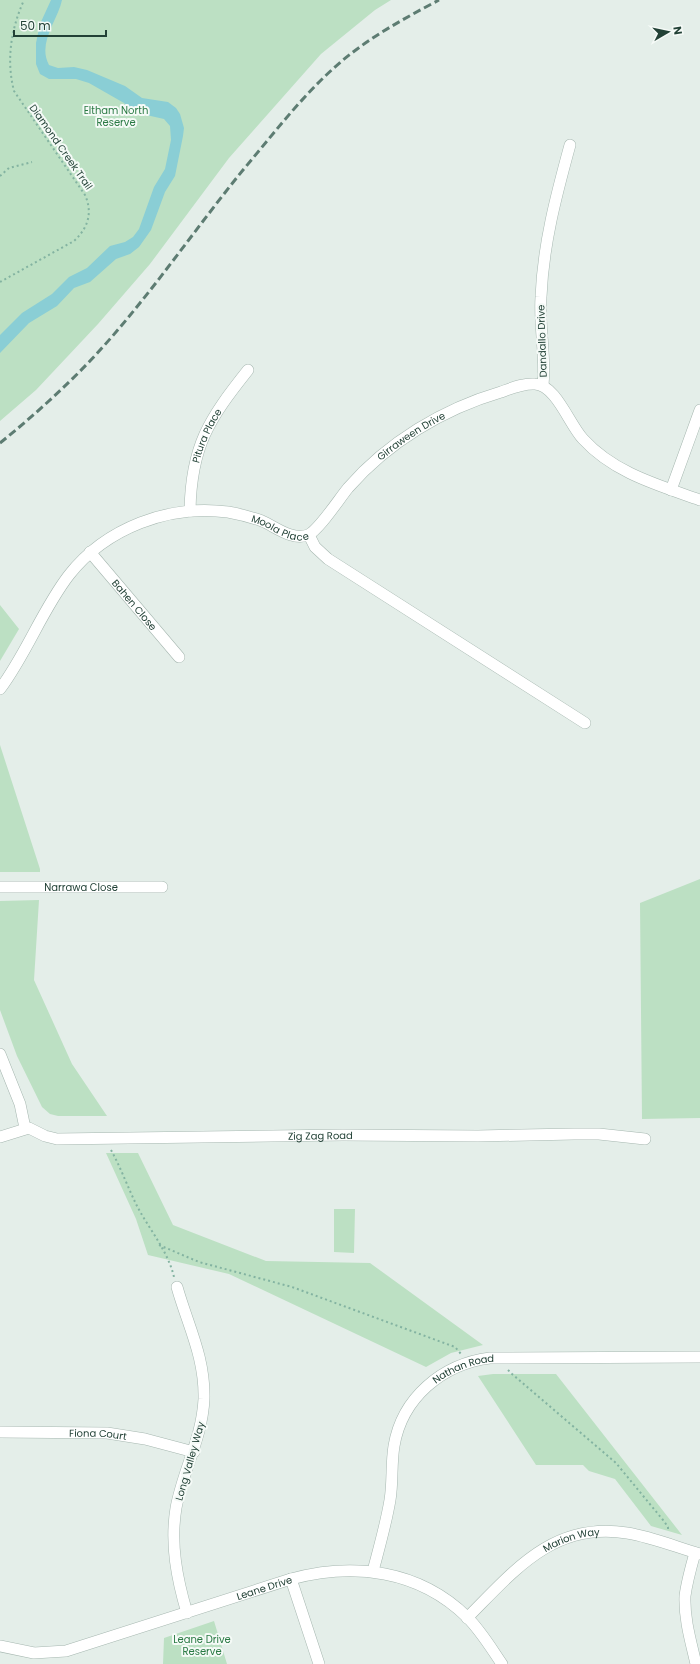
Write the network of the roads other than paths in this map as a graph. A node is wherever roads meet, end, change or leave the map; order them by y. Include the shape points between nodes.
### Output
1 (570, 145) dead end
2 (248, 370) dead end
3 (543, 386) junction
4 (700, 410) edge
5 (671, 490) junction
6 (700, 500) edge
7 (190, 511) junction
8 (309, 535) junction
9 (90, 552) junction
10 (178, 657) dead end
11 (0, 689) edge
12 (585, 723) dead end
13 (0, 887) edge
14 (162, 887) dead end
15 (0, 1054) edge
16 (25, 1128) junction
17 (0, 1137) edge
18 (645, 1139) dead end
19 (176, 1287) road end
20 (700, 1357) edge
21 (0, 1432) edge
22 (194, 1452) junction
23 (697, 1554) edge
24 (373, 1571) junction
25 (291, 1579) junction
26 (187, 1613) junction
27 (467, 1618) junction
28 (0, 1646) edge
29 (319, 1664) edge
30 (502, 1664) edge
31 (696, 1664) edge

1 - 3 street, Dandallo Drive via 550,220 544,258 540,300
2 - 7 street, Pitura Place via 217,410 201,441 192,477
3 - 5 street, Dandallo Drive via 553,393 578,434 601,456 628,473
3 - 8 street, Girraween Drive via 528,384 483,398 421,427 359,476
4 - 5 street
5 - 6 street, Dandallo Drive
7 - 8 street, Moola Place via 228,512 260,521 292,536
7 - 9 street, Moola Place via 169,514 138,524 118,533
8 - 12 street, Moola Place via 317,551 328,559
9 - 10 street, Bahen Close
9 - 11 street, Moola Place via 63,584 19,662
13 - 14 street, Narrawa Close
15 - 16 street via 20,1104
16 - 17 street
16 - 18 street, Zig Zag Road via 56,1139 105,1140 308,1135 438,1137 574,1134
19 - 22 street, Long Valley Way via 195,1338 203,1376 203,1413
20 - 24 street, Nathan Road via 490,1358 460,1366 435,1379 410,1405 397,1434 388,1512
21 - 22 street, Fiona Court via 107,1433 145,1439
22 - 26 street, Long Valley Way via 180,1492 174,1528 177,1573
23 - 27 street, Marion Way via 624,1533 605,1532 575,1536 526,1559
23 - 31 street via 687,1586 685,1604 687,1627
24 - 25 street, Leane Drive via 336,1570
24 - 27 street, Leane Drive via 425,1588 443,1598
25 - 26 street, Leane Drive
25 - 29 street
26 - 28 street, Leane Drive via 66,1651 34,1653
27 - 30 street, Leane Drive

